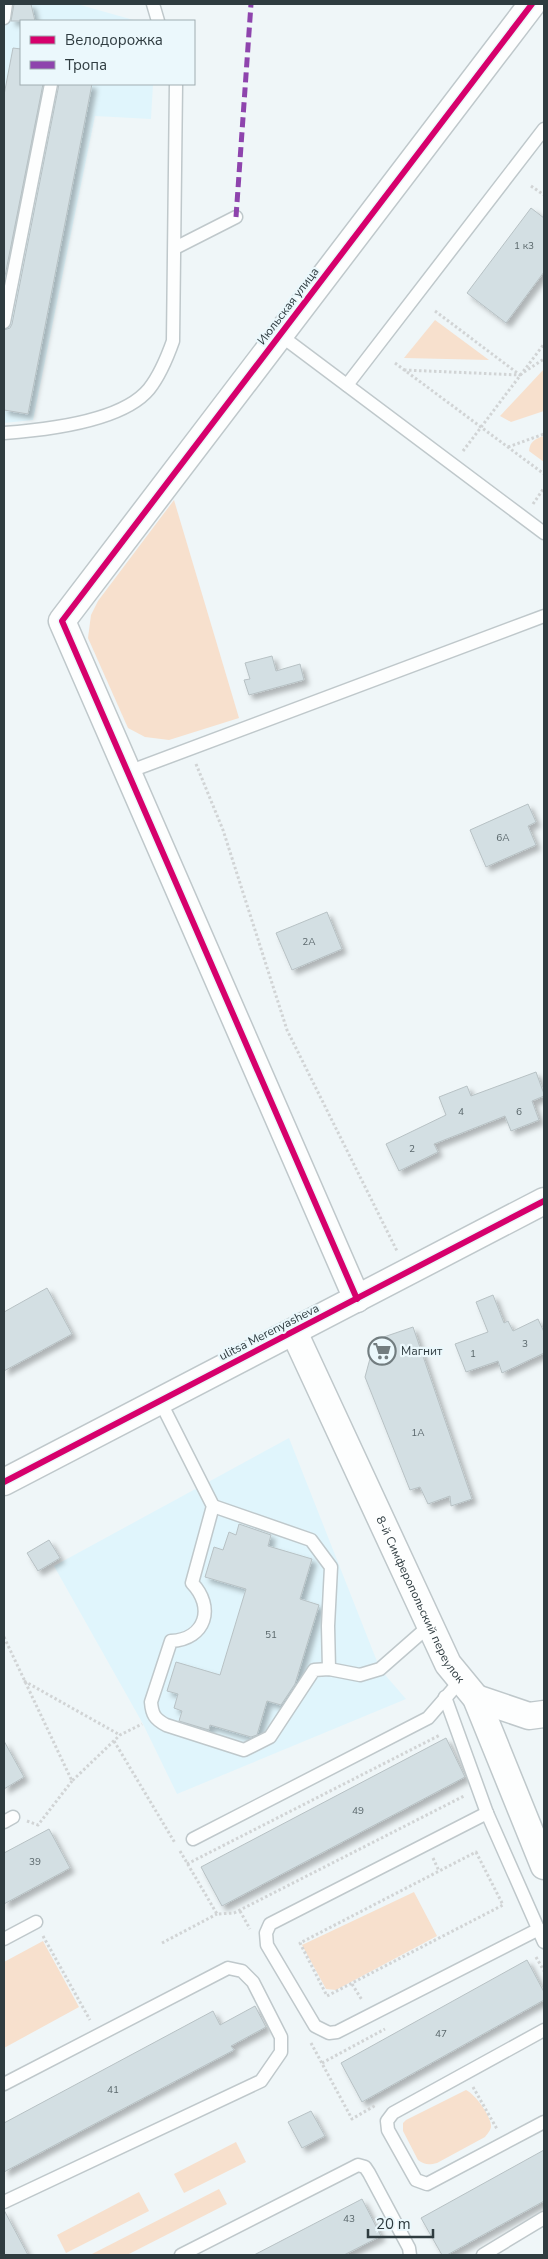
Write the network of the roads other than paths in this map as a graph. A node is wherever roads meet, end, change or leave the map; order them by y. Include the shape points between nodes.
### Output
1 (6, 4) edge
2 (153, 4) edge
3 (532, 4) edge
4 (4, 18) edge
5 (158, 20) edge
6 (51, 85) edge
7 (176, 85) edge
8 (544, 129) edge
9 (236, 217) dead end
10 (174, 248) junction
11 (4, 322) edge
12 (280, 335) junction
13 (347, 385) junction
14 (4, 433) edge
15 (544, 533) edge
16 (544, 616) edge
17 (128, 772) junction
18 (544, 1201) edge
19 (357, 1299) junction
20 (294, 1332) junction
21 (160, 1401) junction
22 (4, 1482) edge
23 (213, 1506) junction
24 (429, 1626) junction
25 (330, 1669) junction
26 (461, 1691) junction
27 (544, 1714) edge
28 (487, 1813) junction
29 (193, 1839) dead end
30 (544, 1866) edge
31 (36, 1922) road end
32 (539, 1929) junction
33 (4, 1939) edge
34 (544, 1942) edge
35 (544, 2030) edge
36 (4, 2084) edge
37 (544, 2122) edge
38 (4, 2202) edge
39 (544, 2218) edge
40 (181, 2255) edge
41 (410, 2255) edge
42 (482, 2255) edge

1 - 4 lane
2 - 5 lane
3 - 12 street, Июльская улица
6 - 11 lane
7 - 10 lane
8 - 13 lane
9 - 10 lane
10 - 14 lane via 172,341 164,365 148,390 126,409 35,431
12 - 13 lane
12 - 17 street, Июльская улица via 62,621
13 - 15 lane
16 - 17 lane
17 - 19 street
18 - 19 street, ulitsa Merenyasheva
19 - 20 street, ulitsa Merenyasheva
20 - 21 street, ulitsa Merenyasheva
20 - 24 street, 8-й Симферопольский переулок
21 - 22 street, ulitsa Merenyasheva
21 - 23 lane
23 - 25 lane via 310,1540 331,1567
23 - 25 lane via 192,1583 206,1606 203,1622 194,1635 171,1641 151,1702 156,1720 244,1750 270,1737 314,1670
24 - 25 lane via 380,1669 360,1676
24 - 26 street, 8-й Симферопольский переулок
26 - 27 street via 529,1716
26 - 28 lane
26 - 29 lane via 428,1718
26 - 30 street, 8-й Симферопольский переулок
28 - 32 lane
28 - 32 lane via 270,1924 266,1934 267,1945 315,2026 329,2033 337,2032
31 - 33 lane
32 - 34 lane
35 - 37 lane via 394,2113 387,2121 388,2130 416,2180 427,2184
36 - 38 lane via 228,1968 242,1971 253,1982 281,2038 281,2052 261,2081
39 - 42 lane
40 - 41 lane via 358,2165 366,2167

